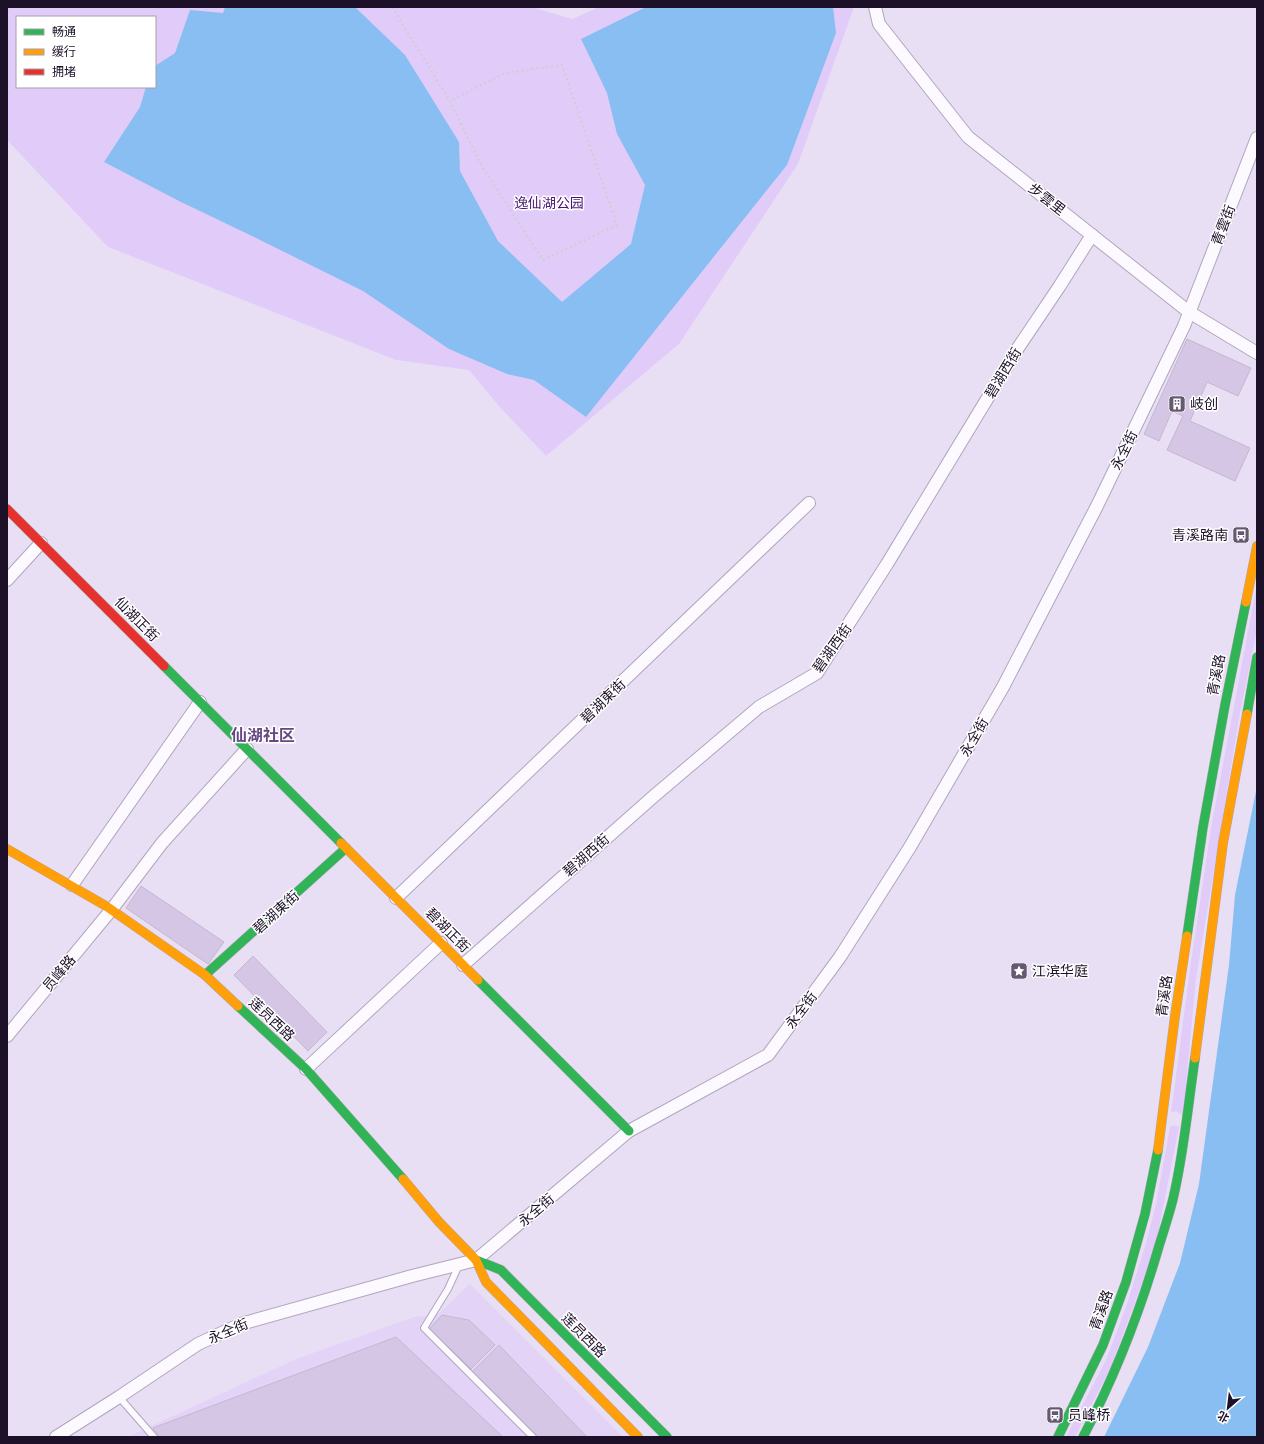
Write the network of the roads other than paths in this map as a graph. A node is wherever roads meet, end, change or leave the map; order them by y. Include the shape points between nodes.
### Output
1 (876, 7) edge
2 (1257, 138) edge
3 (1092, 235) junction
4 (1189, 312) junction
5 (1257, 352) edge
6 (809, 503) dead end
7 (7, 509) edge
8 (41, 543) junction
9 (1257, 546) edge
10 (9, 572) edge
11 (1257, 657) edge
12 (200, 702) junction
13 (247, 749) junction
14 (346, 848) junction
15 (7, 849) edge
16 (72, 885) junction
17 (396, 898) junction
18 (112, 909) junction
19 (442, 943) junction
20 (463, 964) junction
21 (206, 976) junction
22 (7, 1036) edge
23 (306, 1069) junction
24 (629, 1131) junction
25 (476, 1260) junction
26 (460, 1264) junction
27 (119, 1397) junction
28 (635, 1436) edge
29 (56, 1437) edge
30 (154, 1437) edge
31 (534, 1437) edge
32 (667, 1437) edge
33 (1058, 1437) edge
34 (1083, 1437) edge

1 - 3 street, 步雲里 via 879,24 968,137
2 - 4 street, 青雲街
3 - 4 street, 步雲里
3 - 20 street, 碧湖西街 via 1018,348 888,564 817,673 759,707
4 - 5 street, 步雲里
4 - 24 street, 永全街 via 1097,506 1003,687 910,847 840,957 768,1055
6 - 17 street, 碧湖東街
7 - 8 main road, 仙湖正街
8 - 10 street
8 - 12 main road, 仙湖正街
9 - 33 main road, 青溪路 via 1203,827 1159,1146 1145,1214 1126,1282 1103,1345
11 - 34 main road via 1223,843 1184,1137 1172,1199 1133,1327 1104,1396
12 - 13 main road, 仙湖正街
12 - 16 street
13 - 14 main road, 碧湖正街
13 - 18 street, 员峰路 via 162,844
14 - 17 main road, 碧湖正街
14 - 21 main road, 碧湖東街
15 - 16 main road, 莲员西路
16 - 18 main road, 莲员西路
17 - 19 main road, 碧湖正街
18 - 21 main road, 莲员西路
18 - 22 street, 员峰路
19 - 20 main road, 碧湖正街
19 - 23 street
20 - 24 main road, 碧湖正街
21 - 23 main road, 莲员西路
23 - 25 main road, 莲员西路 via 439,1222
24 - 25 street, 永全街
25 - 26 street, 永全街
25 - 28 main road, 莲员西路 via 486,1282
25 - 32 main road, 莲员西路 via 501,1270
26 - 27 street, 永全街 via 241,1324 198,1344
26 - 31 lane via 424,1328
27 - 29 street, 永全街
27 - 30 lane

